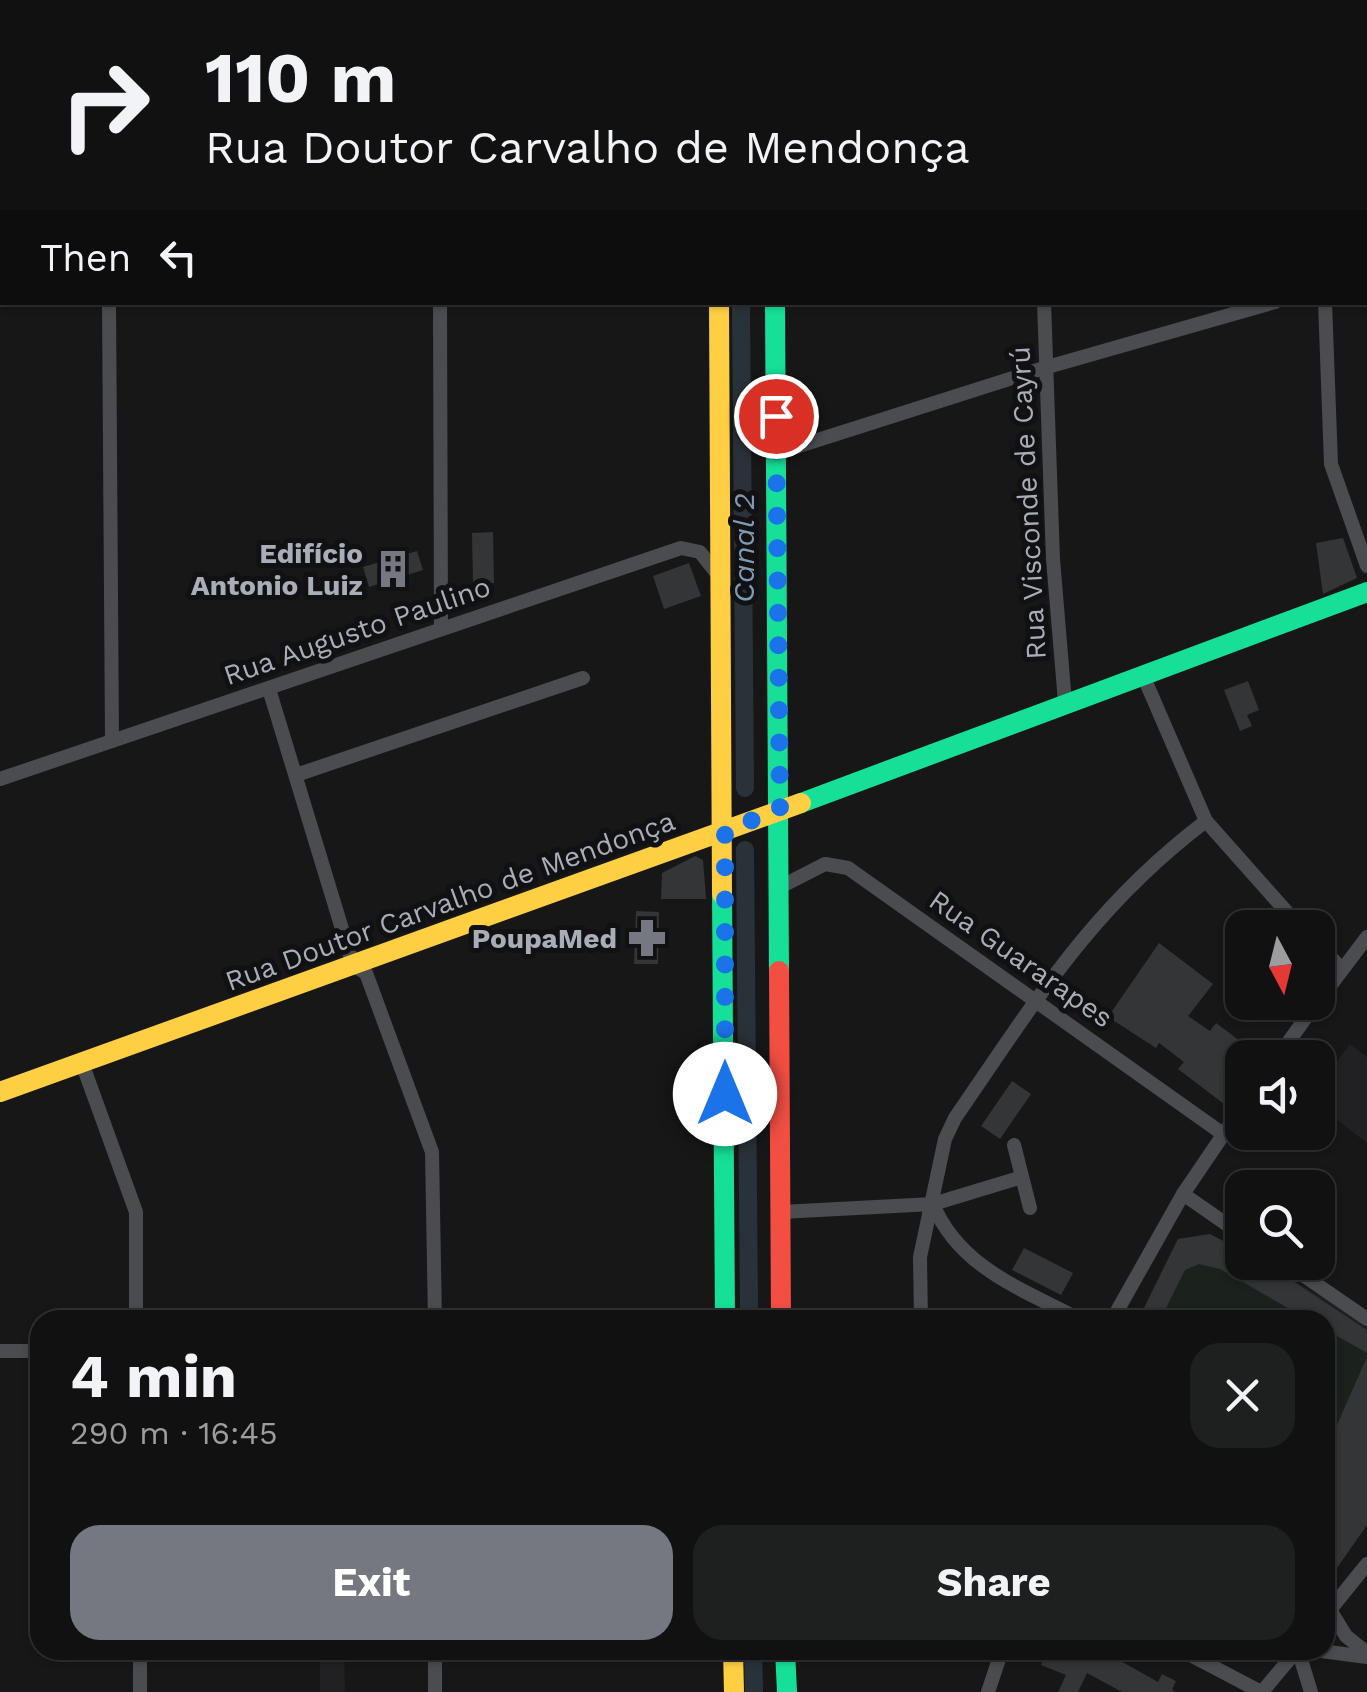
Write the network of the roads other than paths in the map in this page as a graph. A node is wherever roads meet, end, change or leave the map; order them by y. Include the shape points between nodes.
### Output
1 (109, 305) edge
2 (440, 305) edge
3 (719, 305) edge
4 (775, 305) edge
5 (1044, 305) edge
6 (1264, 305) edge
7 (1324, 305) edge
8 (1044, 368) junction
9 (776, 453) junction
10 (1367, 566) edge
11 (719, 578) junction
12 (1367, 592) edge
13 (442, 627) junction
14 (1142, 673) junction
15 (583, 678) dead end
16 (269, 689) junction
17 (1065, 702) junction
18 (112, 741) junction
19 (296, 775) junction
20 (0, 779) edge
21 (780, 809) junction
22 (1206, 821) junction
23 (725, 831) junction
24 (782, 886) junction
25 (1285, 910) edge
26 (1367, 938) edge
27 (1335, 962) edge
28 (353, 965) junction
29 (1342, 969) junction
30 (1335, 978) edge
31 (1036, 999) junction
32 (82, 1062) junction
33 (0, 1092) edge
34 (1225, 1131) edge
35 (1223, 1134) junction
36 (1014, 1146) dead end
37 (1022, 1177) junction
38 (1183, 1194) junction
39 (934, 1204) junction
40 (1030, 1208) dead end
41 (781, 1212) junction
42 (1225, 1222) edge
43 (1310, 1280) edge
44 (136, 1310) edge
45 (435, 1310) edge
46 (725, 1310) edge
47 (781, 1310) edge
48 (920, 1310) edge
49 (1063, 1310) edge
50 (1118, 1310) edge
51 (1367, 1319) edge
52 (0, 1351) edge
53 (30, 1351) edge
54 (1367, 1564) edge
55 (1335, 1604) edge
56 (1335, 1622) edge
57 (1335, 1652) edge
58 (1367, 1655) edge
59 (140, 1660) edge
60 (435, 1660) edge
61 (733, 1660) edge
62 (785, 1660) edge
63 (999, 1660) edge
64 (1201, 1660) edge
65 (1289, 1660) edge
66 (1301, 1660) edge
67 (140, 1692) edge
68 (434, 1692) edge
69 (734, 1692) edge
70 (786, 1692) edge
71 (988, 1692) edge
72 (1262, 1692) edge
73 (1312, 1692) edge

1 - 18 street
2 - 13 street
3 - 11 main road
4 - 9 main road
5 - 8 street, Rua Visconde de Cayrú
6 - 8 street
7 - 10 street via 1332,464
8 - 9 street
8 - 17 street, Rua Visconde de Cayrú
9 - 21 main road
11 - 13 street, Rua Augusto Paulino via 706,556 680,548
11 - 23 main road
12 - 14 main road, Rua Doutor Carvalho de Mendonça
13 - 16 street, Rua Augusto Paulino
14 - 17 main road, Rua Doutor Carvalho de Mendonça
14 - 22 street
15 - 19 street
16 - 18 street, Rua Augusto Paulino
16 - 19 street
17 - 21 main road, Rua Doutor Carvalho de Mendonça
18 - 20 street, Rua Augusto Paulino
19 - 28 street
21 - 23 main road, Rua Doutor Carvalho de Mendonça
21 - 24 main road
22 - 25 street
22 - 31 street via 1085,931
23 - 28 main road, Rua Doutor Carvalho de Mendonça
23 - 46 main road
24 - 31 street, Rua Guararapes via 825,864 848,868
24 - 41 main road
26 - 29 street
27 - 29 street
28 - 32 main road, Rua Doutor Carvalho de Mendonça
28 - 45 street via 366,972 432,1152
29 - 30 street
31 - 35 street, Rua Guararapes
31 - 39 street via 955,1118
32 - 33 main road, Rua Doutor Carvalho de Mendonça
32 - 44 street via 136,1212
34 - 35 street
35 - 38 street
36 - 37 street
37 - 39 street
37 - 40 street
38 - 42 street
38 - 50 street
39 - 41 street
39 - 48 street via 920,1258
39 - 49 street via 964,1254
41 - 47 main road
43 - 51 street
52 - 53 street
54 - 55 street
56 - 58 street
57 - 58 street
59 - 67 street
60 - 68 street
61 - 69 main road
62 - 70 main road
63 - 71 street
64 - 72 street
65 - 72 street
66 - 73 street

